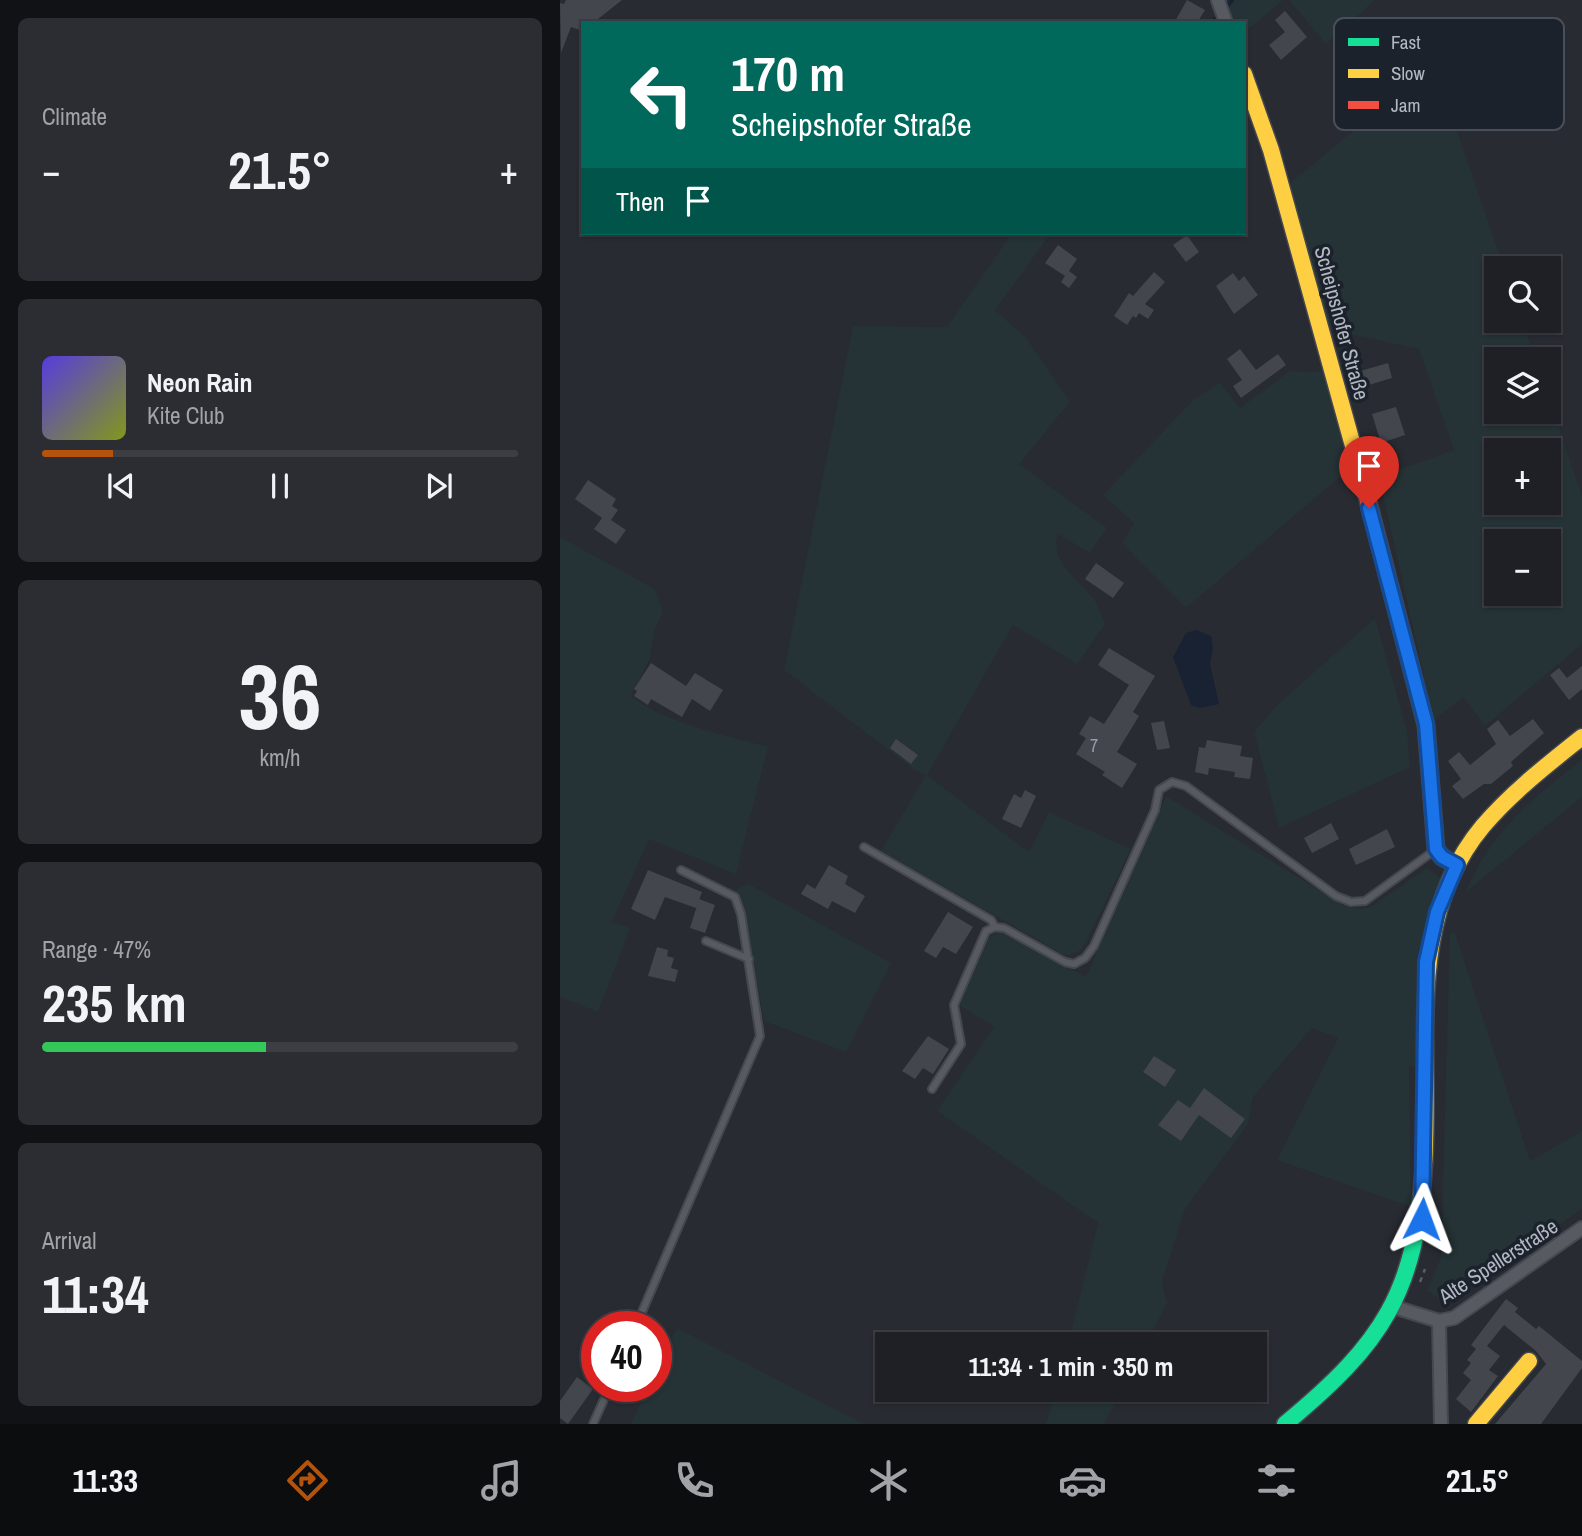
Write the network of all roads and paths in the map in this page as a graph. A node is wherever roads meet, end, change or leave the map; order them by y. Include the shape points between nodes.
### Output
1 (1218, 0) edge
2 (1225, 21) edge
3 (1246, 80) edge
4 (1582, 737) edge
5 (864, 847) dead end
6 (1436, 849) junction
7 (1457, 865) junction
8 (681, 870) dead end
9 (995, 927) junction
10 (706, 941) dead end
11 (749, 959) junction
12 (932, 1089) dead end
13 (1582, 1228) edge
14 (1394, 1307) junction
15 (642, 1311) edge
16 (1439, 1321) junction
17 (1529, 1361) dead end
18 (603, 1402) edge
19 (593, 1424) edge
20 (1285, 1424) edge
21 (1441, 1424) edge
22 (1476, 1424) edge

1 - 2 street
3 - 6 street, Scheipshofer Straße via 1326,340 1426,724
4 - 7 street via 1510,796
5 - 9 lane via 991,920
6 - 7 street
6 - 9 lane via 1366,901 1351,902 1336,896 1186,786 1172,782 1159,790 1155,810 1085,958 1074,964 1065,962
7 - 14 street via 1437,912 1426,962 1422,1219
8 - 11 lane via 735,897
9 - 12 lane via 986,931 954,1005 961,1044
10 - 11 lane
11 - 15 lane via 760,1037
13 - 16 street, Alte Spellerstraße via 1473,1306
14 - 16 street, Alte Spellerstraße
14 - 20 street via 1368,1348 1338,1381
16 - 21 street
17 - 22 street
18 - 19 lane

